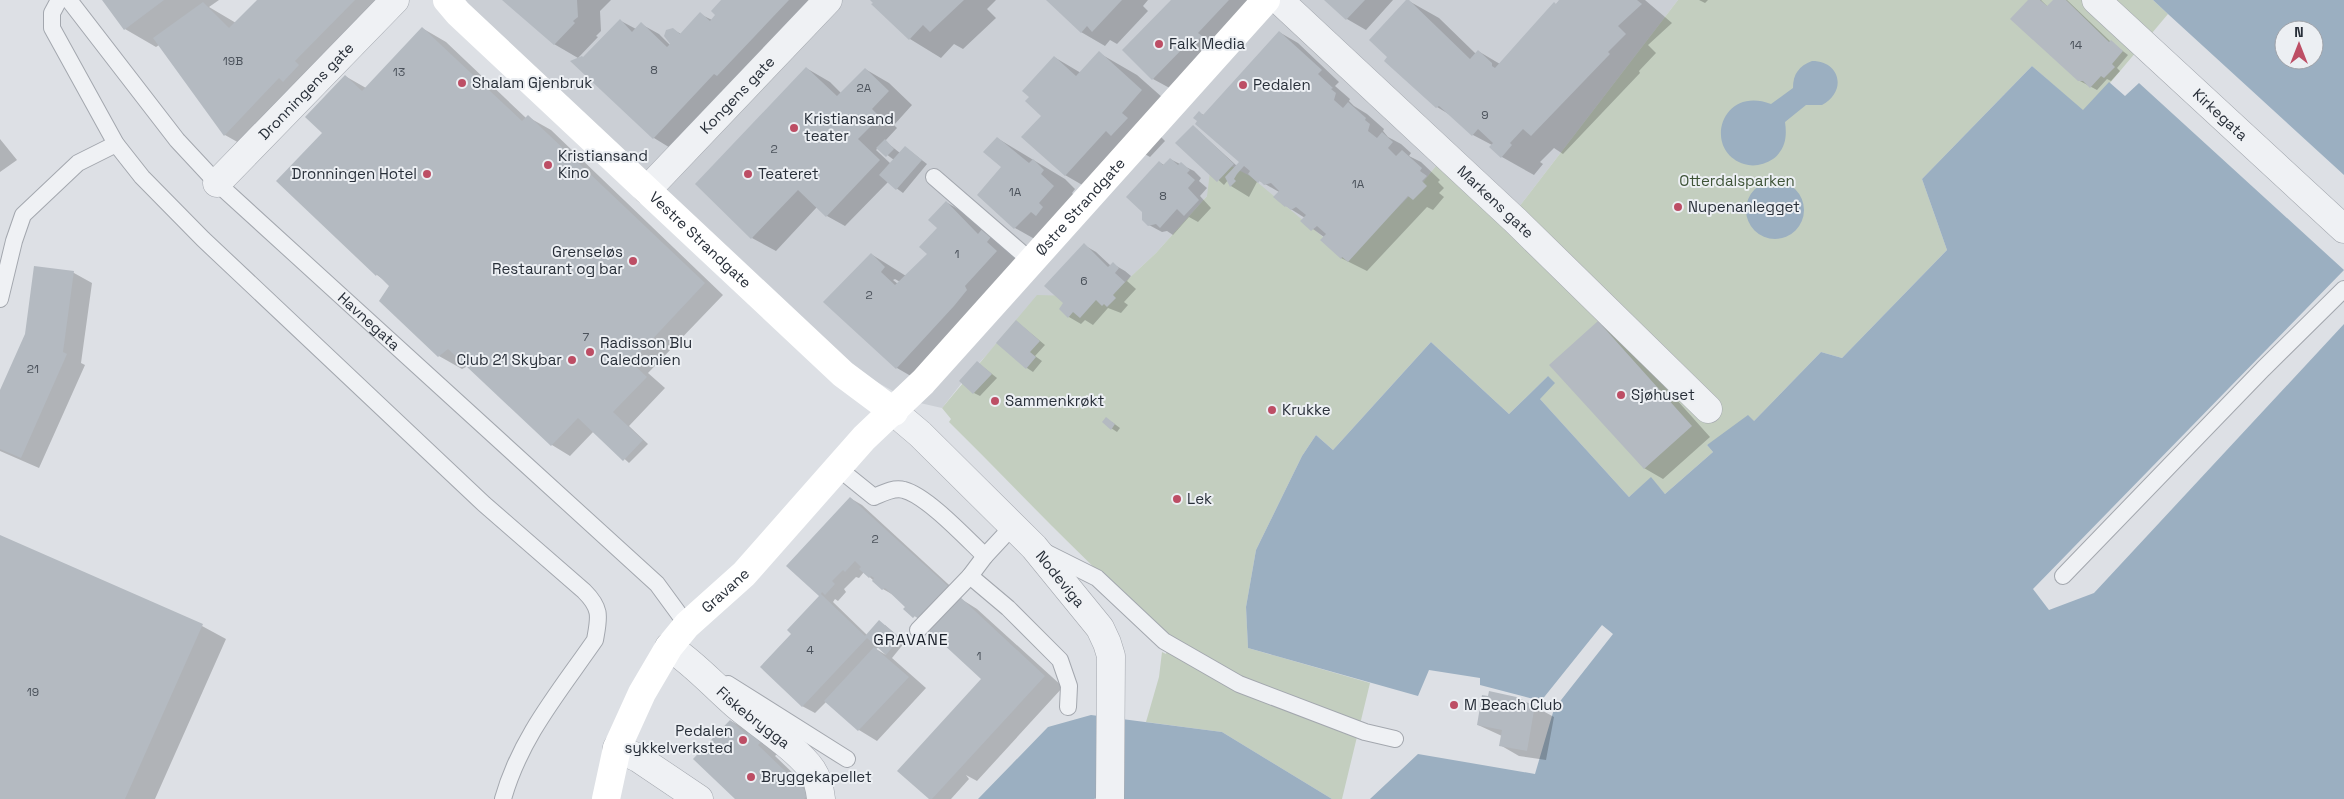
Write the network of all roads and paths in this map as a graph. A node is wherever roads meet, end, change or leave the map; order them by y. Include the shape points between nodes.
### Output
1 (59, 0) edge
2 (69, 0) edge
3 (395, 0) edge
4 (447, 0) edge
5 (828, 0) edge
6 (1266, 0) edge
7 (1279, 0) edge
8 (2096, 0) edge
9 (116, 144) junction
10 (934, 177) dead end
11 (217, 183) junction
12 (647, 190) junction
13 (2344, 229) edge
14 (1031, 261) junction
15 (2344, 289) edge
16 (0, 299) edge
17 (1708, 409) dead end
18 (894, 412) junction
19 (838, 468) junction
20 (1013, 526) junction
21 (1034, 547) junction
22 (985, 556) junction
23 (970, 576) junction
24 (2063, 576) dead end
25 (687, 625) junction
26 (918, 630) dead end
27 (669, 647) junction
28 (1068, 707) dead end
29 (1395, 740) dead end
30 (617, 748) junction
31 (847, 759) dead end
32 (503, 799) edge
33 (606, 799) edge
34 (699, 799) edge
35 (821, 799) edge
36 (1110, 799) edge

1 - 9 lane via 52,12 52,28
2 - 11 lane, Havnegata via 177,140
3 - 11 street, Dronningens gate
4 - 12 street, Vestre Strandgate
5 - 12 street, Kongens gate
6 - 14 street, Østre Strandgate
7 - 17 street, Markens gate via 1516,221
8 - 13 street, Kirkegata
9 - 16 lane via 78,163 23,216
9 - 32 lane via 142,177 203,239 484,504 596,603 598,621 594,640 527,737
10 - 14 lane
11 - 25 lane, Havnegata via 657,584
12 - 18 street, Vestre Strandgate via 843,374
14 - 18 street, Østre Strandgate
15 - 24 lane
18 - 19 street, Gravane via 864,438
18 - 20 street, Nodeviga
19 - 22 lane via 874,497 902,489 920,497
19 - 25 street, Gravane via 744,574
20 - 21 street, Nodeviga
20 - 22 lane
21 - 29 lane via 1097,578 1164,641 1239,684 1364,732
21 - 36 street, Nodeviga via 1100,628 1111,656
22 - 23 lane
23 - 26 lane
23 - 28 lane via 1008,608 1060,660 1069,686
25 - 27 street, Gravane
27 - 30 street, Gravane via 642,693
27 - 31 lane
27 - 35 street, Fiskebrygga via 812,769
30 - 33 street, Gravane
30 - 34 street via 638,758

